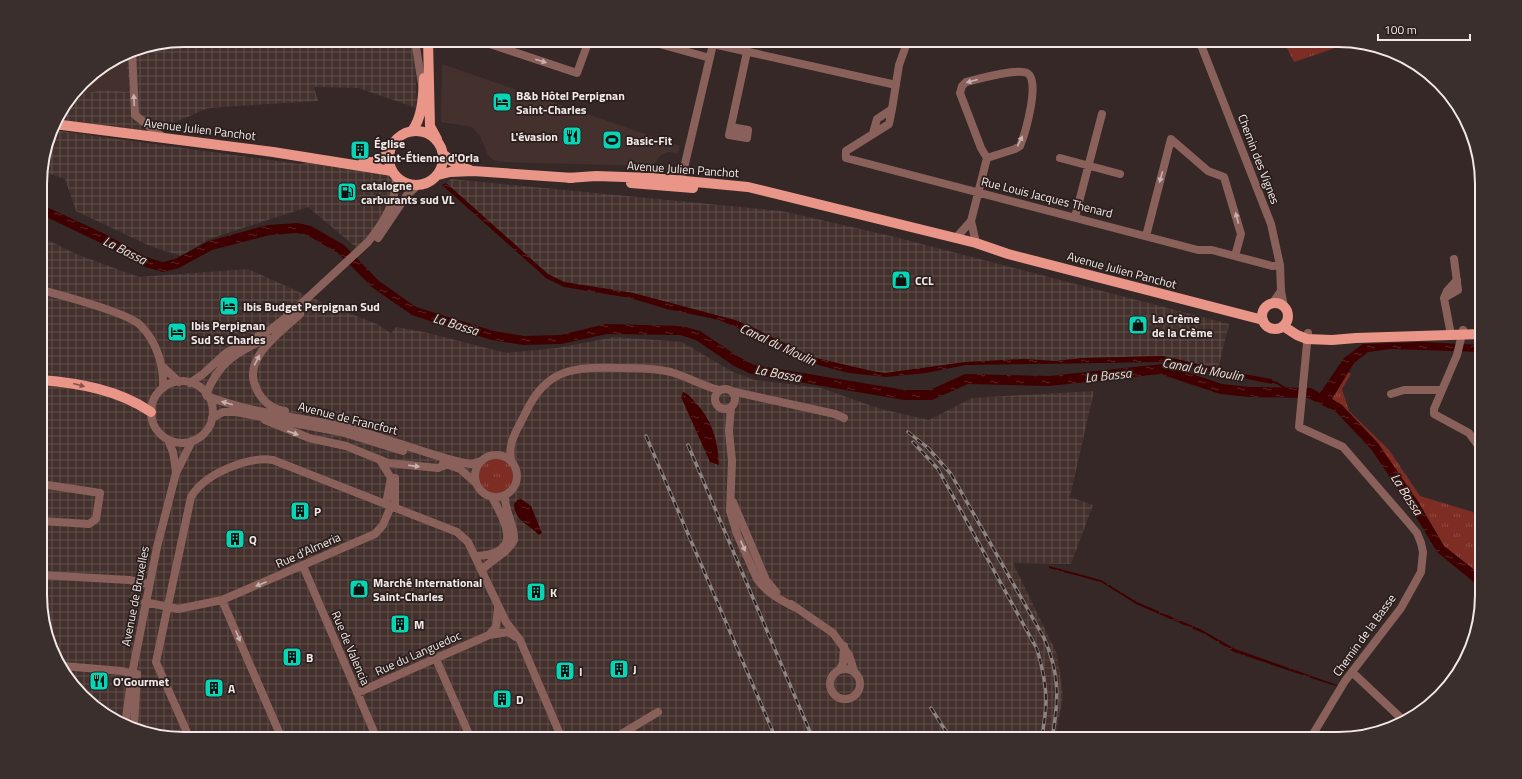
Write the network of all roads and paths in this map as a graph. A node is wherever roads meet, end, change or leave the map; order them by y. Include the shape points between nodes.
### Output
1 (416, 47) edge
2 (422, 47) edge
3 (428, 47) edge
4 (499, 47) edge
5 (586, 47) edge
6 (670, 47) edge
7 (712, 47) edge
8 (730, 47) edge
9 (905, 47) edge
10 (1202, 47) edge
11 (747, 52) junction
12 (132, 57) edge
13 (710, 58) junction
14 (896, 85) junction
15 (423, 91) junction
16 (1102, 114) dead end
17 (60, 125) edge
18 (731, 126) dead end
19 (412, 131) junction
20 (165, 138) junction
21 (438, 140) junction
22 (389, 154) junction
23 (444, 156) junction
24 (987, 158) junction
25 (1060, 158) dead end
26 (342, 162) junction
27 (1088, 165) junction
28 (474, 171) junction
29 (394, 174) junction
30 (1120, 174) dead end
31 (438, 176) junction
32 (681, 184) junction
33 (417, 186) junction
34 (978, 192) junction
35 (1075, 217) junction
36 (971, 221) junction
37 (918, 229) junction
38 (1146, 236) junction
39 (956, 238) junction
40 (976, 243) junction
41 (360, 253) junction
42 (1008, 254) junction
43 (1236, 256) junction
44 (1454, 258) dead end
45 (1280, 266) junction
46 (346, 267) junction
47 (47, 291) edge
48 (1281, 291) junction
49 (1272, 304) junction
50 (1284, 307) junction
51 (300, 314) junction
52 (1263, 317) junction
53 (1286, 322) junction
54 (1475, 331) edge
55 (1451, 333) junction
56 (1475, 334) edge
57 (1462, 335) junction
58 (1307, 336) junction
59 (163, 367) junction
60 (47, 380) edge
61 (179, 382) junction
62 (190, 383) junction
63 (700, 385) junction
64 (163, 388) junction
65 (719, 390) junction
66 (1442, 390) junction
67 (731, 391) junction
68 (1391, 394) dead end
69 (207, 395) junction
70 (755, 396) junction
71 (714, 400) junction
72 (733, 405) junction
73 (719, 408) junction
74 (151, 412) junction
75 (258, 417) junction
76 (212, 418) junction
77 (844, 418) dead end
78 (350, 428) junction
79 (729, 431) junction
80 (168, 440) junction
81 (192, 441) junction
82 (1475, 441) edge
83 (511, 443) junction
84 (496, 455) junction
85 (481, 461) junction
86 (384, 462) junction
87 (512, 462) junction
88 (448, 464) junction
89 (176, 473) junction
90 (476, 483) junction
91 (47, 485) edge
92 (505, 495) junction
93 (492, 497) junction
94 (391, 506) junction
95 (47, 521) edge
96 (476, 556) junction
97 (300, 567) junction
98 (482, 570) junction
99 (47, 575) edge
100 (149, 584) junction
101 (222, 600) junction
102 (145, 602) junction
103 (167, 608) junction
104 (498, 608) junction
105 (489, 635) junction
106 (520, 640) junction
107 (844, 646) junction
108 (138, 647) junction
109 (436, 659) junction
110 (67, 666) edge
111 (840, 670) junction
112 (854, 671) junction
113 (1352, 672) junction
114 (132, 674) junction
115 (357, 693) junction
116 (658, 712) dead end
117 (1400, 717) edge
118 (126, 719) edge
119 (134, 723) edge
120 (187, 732) edge
121 (279, 732) edge
122 (374, 732) edge
123 (468, 732) edge
124 (559, 732) edge
125 (625, 732) edge
126 (1314, 732) edge

1 - 15 street
2 - 15 main road
3 - 21 main road via 430,126
4 -> 5 street via 577,73
6 - 13 street
7 - 13 street
8 - 11 street
9 - 14 street, Rue Louis Jacques Thenard via 899,64
10 - 45 street, Chemin des Vignes via 1271,224
11 - 14 street
11 - 18 street
20 -> 12 street via 135,115
13 - 32 street
14 - 34 street, Rue Louis Jacques Thenard via 889,124 846,151 846,158
15 - 19 main road via 418,123
16 - 27 street
17 - 20 main road, Avenue Julien Panchot
19 - 21 main road via 430,134
19 - 22 main road via 403,133 396,139
20 - 26 main road, Avenue Julien Panchot
21 - 23 main road
22 - 26 main road, Avenue Julien Panchot via 373,162
22 - 29 main road
23 - 28 main road, Avenue Julien Panchot via 458,166
23 - 31 main road
24 -> 24 street via 1020,146 1034,92 1032,78 1028,73 1020,71 1003,74 966,82 962,86 960,93
24 - 34 street
25 - 27 street
26 - 29 main road, Avenue Julien Panchot
27 - 30 street
27 - 35 street
28 - 31 main road, Avenue Julien Panchot via 450,172
28 - 32 main road, Avenue Julien Panchot
29 - 33 main road via 405,184
29 - 41 street via 396,189 388,212
31 - 33 main road via 428,183
32 - 37 main road, Avenue Julien Panchot via 795,199
33 - 41 street via 407,195 386,228
34 - 35 street, Rue Louis Jacques Thenard
34 - 36 street
35 - 38 street, Rue Louis Jacques Thenard
36 - 39 street
36 - 40 street
37 - 39 main road, Avenue Julien Panchot
37 - 42 main road, Avenue Julien Panchot via 953,242
38 - 43 street, Rue Louis Jacques Thenard via 1198,250 1212,250
43 -> 38 street via 1241,234 1224,177 1208,171 1171,139
39 - 40 main road, Avenue Julien Panchot
40 - 42 main road, Avenue Julien Panchot
41 - 46 street
42 - 52 main road, Avenue Julien Panchot via 1229,312
43 - 45 street, Rue Louis Jacques Thenard
44 - 55 street via 1458,290 1444,298
45 - 48 street, Chemin des Vignes
46 - 51 street
46 - 62 street via 270,330 226,353
47 - 59 street via 126,317 140,325 150,336
48 - 49 street
48 - 50 street, Chemin des Vignes
49 - 50 main road
49 - 52 main road via 1266,307
50 - 53 main road via 1287,312
51 - 69 street via 270,336 227,360 216,372
78 -> 51 street via 267,404 254,385 252,372 256,359
52 - 53 main road via 1271,328
53 - 58 main road
54 - 57 main road
55 - 57 main road
55 - 58 main road via 1356,338
56 - 57 main road
57 - 66 street via 1457,355
58 - 113 street, Chemin de la Basse via 1299,427 1343,447 1417,533 1423,552 1421,572 1401,608
59 - 61 street
59 - 64 street
60 -> 74 main road via 70,382 121,396
61 - 62 street
61 - 64 street
62 - 69 street
63 - 65 street
63 - 71 street
63 - 83 street via 677,374 655,369 595,367 568,371 554,378 535,395
64 - 74 street via 156,394
65 - 67 street
65 - 71 street
66 - 68 street via 1404,390
66 - 82 street via 1434,414 1469,433
67 - 70 street
67 - 72 street via 735,397
69 - 76 street via 212,406
78 -> 69 street, Avenue de Francfort via 263,412
70 - 72 street
70 - 77 street
71 - 73 street
72 - 73 street via 726,409
72 - 79 street
73 - 79 street
74 - 80 street via 155,428
75 - 76 street, Avenue de Francfort via 223,412
75 -> 86 street via 289,431 346,446
75 - 88 street, Avenue de Francfort via 341,432
76 - 81 street via 205,432
78 - 85 street, Avenue de Francfort via 460,462 471,464
79 - 107 street via 732,520 757,579 769,592 833,633
80 - 81 street via 184,443
80 - 89 street, Avenue de Bruxelles via 173,452
81 - 89 street, Avenue de Bruxelles
83 - 84 street
83 - 87 street
84 - 85 street
84 - 87 street
85 - 90 street via 476,471
86 -> 88 street via 438,468
86 - 94 street via 394,474
87 - 92 street via 517,471 517,481 512,490
88 - 90 street, Avenue de Francfort via 460,469
89 - 100 street, Avenue de Bruxelles
90 - 93 street via 482,492
91 - 95 street via 100,493 94,522 89,524
92 - 93 street
92 - 98 street via 505,506 512,524 514,540 508,550 489,562
93 - 96 street via 507,530 508,539 502,550 488,556
94 - 96 street via 457,532 468,542
94 - 97 street, Rue d'Almeria via 383,525 375,534
94 - 103 street via 262,458 207,478 191,497
96 - 98 street
97 -> 101 street, Rue d'Almeria
97 - 115 street, Rue de Valencia
98 - 104 street
99 - 100 street via 129,580
100 - 102 street, Avenue de Bruxelles
101 - 103 street, Rue d'Almeria via 198,606
101 -> 121 street
102 - 103 street, Rue d'Almeria
102 - 108 street, Avenue de Bruxelles
103 - 120 street via 156,662
104 - 105 street via 496,627
104 - 106 street
105 - 106 street, Rue du Languedoc via 508,632
105 - 109 street, Rue du Languedoc
106 - 124 street
107 - 111 street
107 - 112 street
108 - 114 street, Avenue de Bruxelles
108 - 119 street
109 - 115 street, Rue du Languedoc
109 - 123 street
110 - 114 street
111 - 112 street via 844,668
111 - 112 street via 833,675 830,683 835,694 842,698 851,698 859,691 860,682
113 - 117 street
113 - 126 street, Chemin de la Basse
114 - 118 street, Avenue de Bruxelles
115 - 122 street, Rue de Valencia
116 - 125 street

